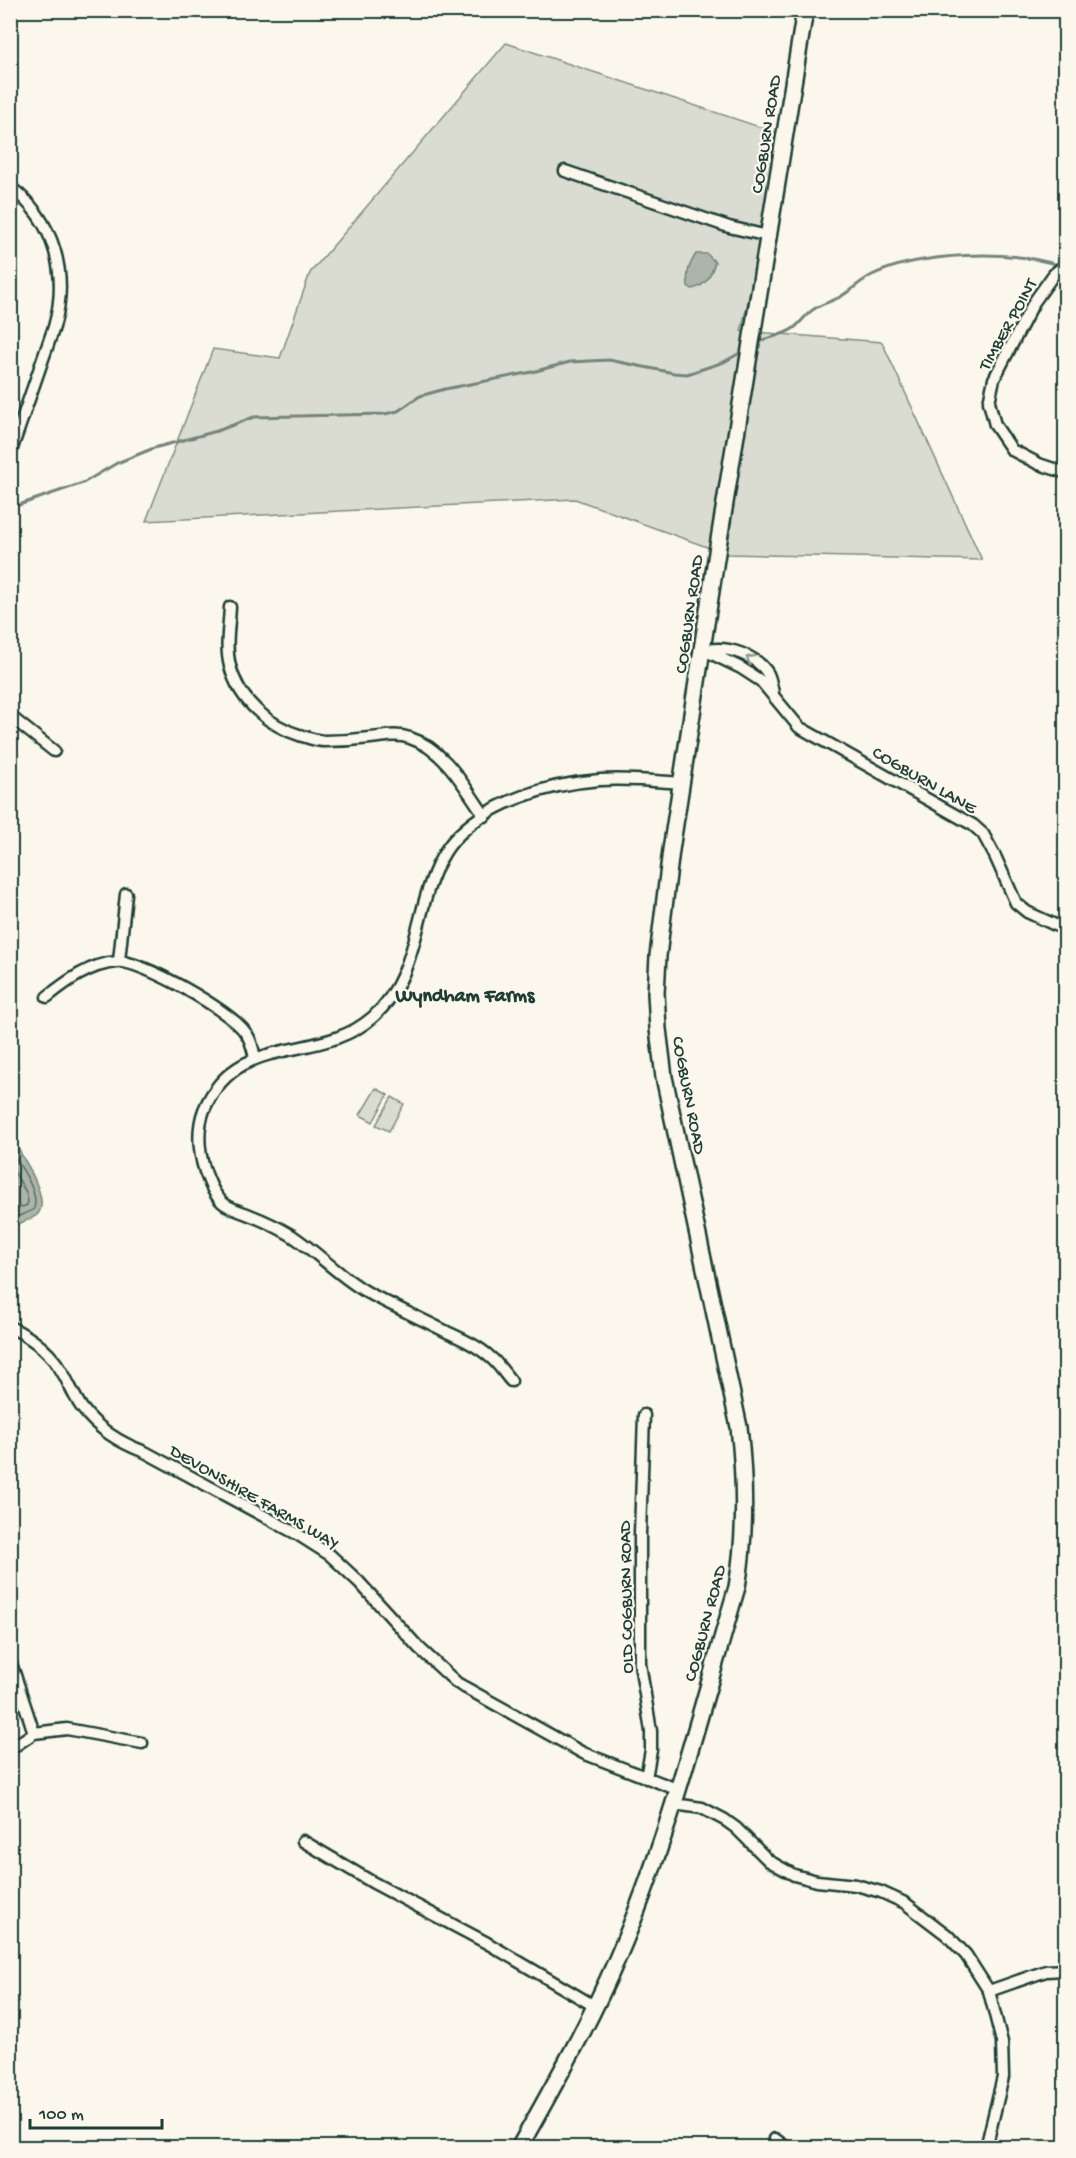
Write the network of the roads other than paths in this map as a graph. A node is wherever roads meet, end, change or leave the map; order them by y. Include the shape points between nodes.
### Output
1 (805, 10) edge
2 (565, 171) dead end
3 (10, 187) edge
4 (768, 236) junction
5 (1065, 264) edge
6 (10, 454) edge
7 (1065, 473) edge
8 (230, 607) dead end
9 (704, 651) junction
10 (10, 716) edge
11 (54, 751) dead end
12 (682, 783) junction
13 (485, 816) junction
14 (126, 894) dead end
15 (1065, 930) edge
16 (119, 961) junction
17 (47, 997) dead end
18 (255, 1058) junction
19 (10, 1327) edge
20 (511, 1381) dead end
21 (644, 1415) dead end
22 (10, 1660) edge
23 (34, 1733) junction
24 (142, 1743) dead end
25 (10, 1749) edge
26 (646, 1778) junction
27 (677, 1797) junction
28 (303, 1841) dead end
29 (1065, 1970) edge
30 (989, 1991) junction
31 (596, 2007) junction
32 (776, 2139) dead end
33 (519, 2148) edge
34 (787, 2148) edge
35 (986, 2148) edge

1 - 4 street, COGBURN ROAD
2 - 4 street via 729,227
3 - 6 street via 46,227 57,257 61,289 54,327
4 - 9 street, COGBURN ROAD
5 - 7 street, TIMBER POINT via 1034,302 994,379 989,402 995,426 1012,450
8 - 13 street via 230,666 242,693 260,714 285,729 320,741 386,735 412,738 453,770
9 - 12 street, COGBURN ROAD
9 - 15 street, COGBURN LANE via 732,650 756,662 768,675 774,695 799,727 973,825 983,834 1016,903
10 - 11 street
12 - 13 street via 628,779 562,785 512,800
12 - 27 street, COGBURN ROAD via 658,956 658,1029 664,1077 739,1427 743,1514 737,1587
13 - 18 street via 454,841 439,863 404,975 382,1008 363,1026 339,1038
14 - 16 street
16 - 17 street via 87,970
16 - 18 street via 159,974 227,1015 245,1031
18 - 20 street via 222,1080 202,1115 203,1167 214,1191 222,1201 291,1236 364,1290 472,1345 490,1357
19 - 26 street, DEVONSHIRE FARMS WAY via 50,1355 82,1407 100,1427 121,1442 297,1534 330,1556 457,1683 583,1753
21 - 26 street, OLD COGBURN ROAD via 640,1664 651,1731
22 - 23 street
23 - 24 street via 67,1729
23 - 25 street
26 - 27 street, DEVONSHIRE FARMS WAY
27 - 30 street, DEVONSHIRE FARMS WAY via 725,1820 769,1861 794,1875 856,1885 905,1903 956,1944
27 - 31 street, COGBURN ROAD
28 - 31 street
29 - 30 street via 1046,1971
30 - 35 street, DEVONSHIRE FARMS WAY via 1002,2042 1003,2077
31 - 33 street, COGBURN ROAD
32 - 34 street

